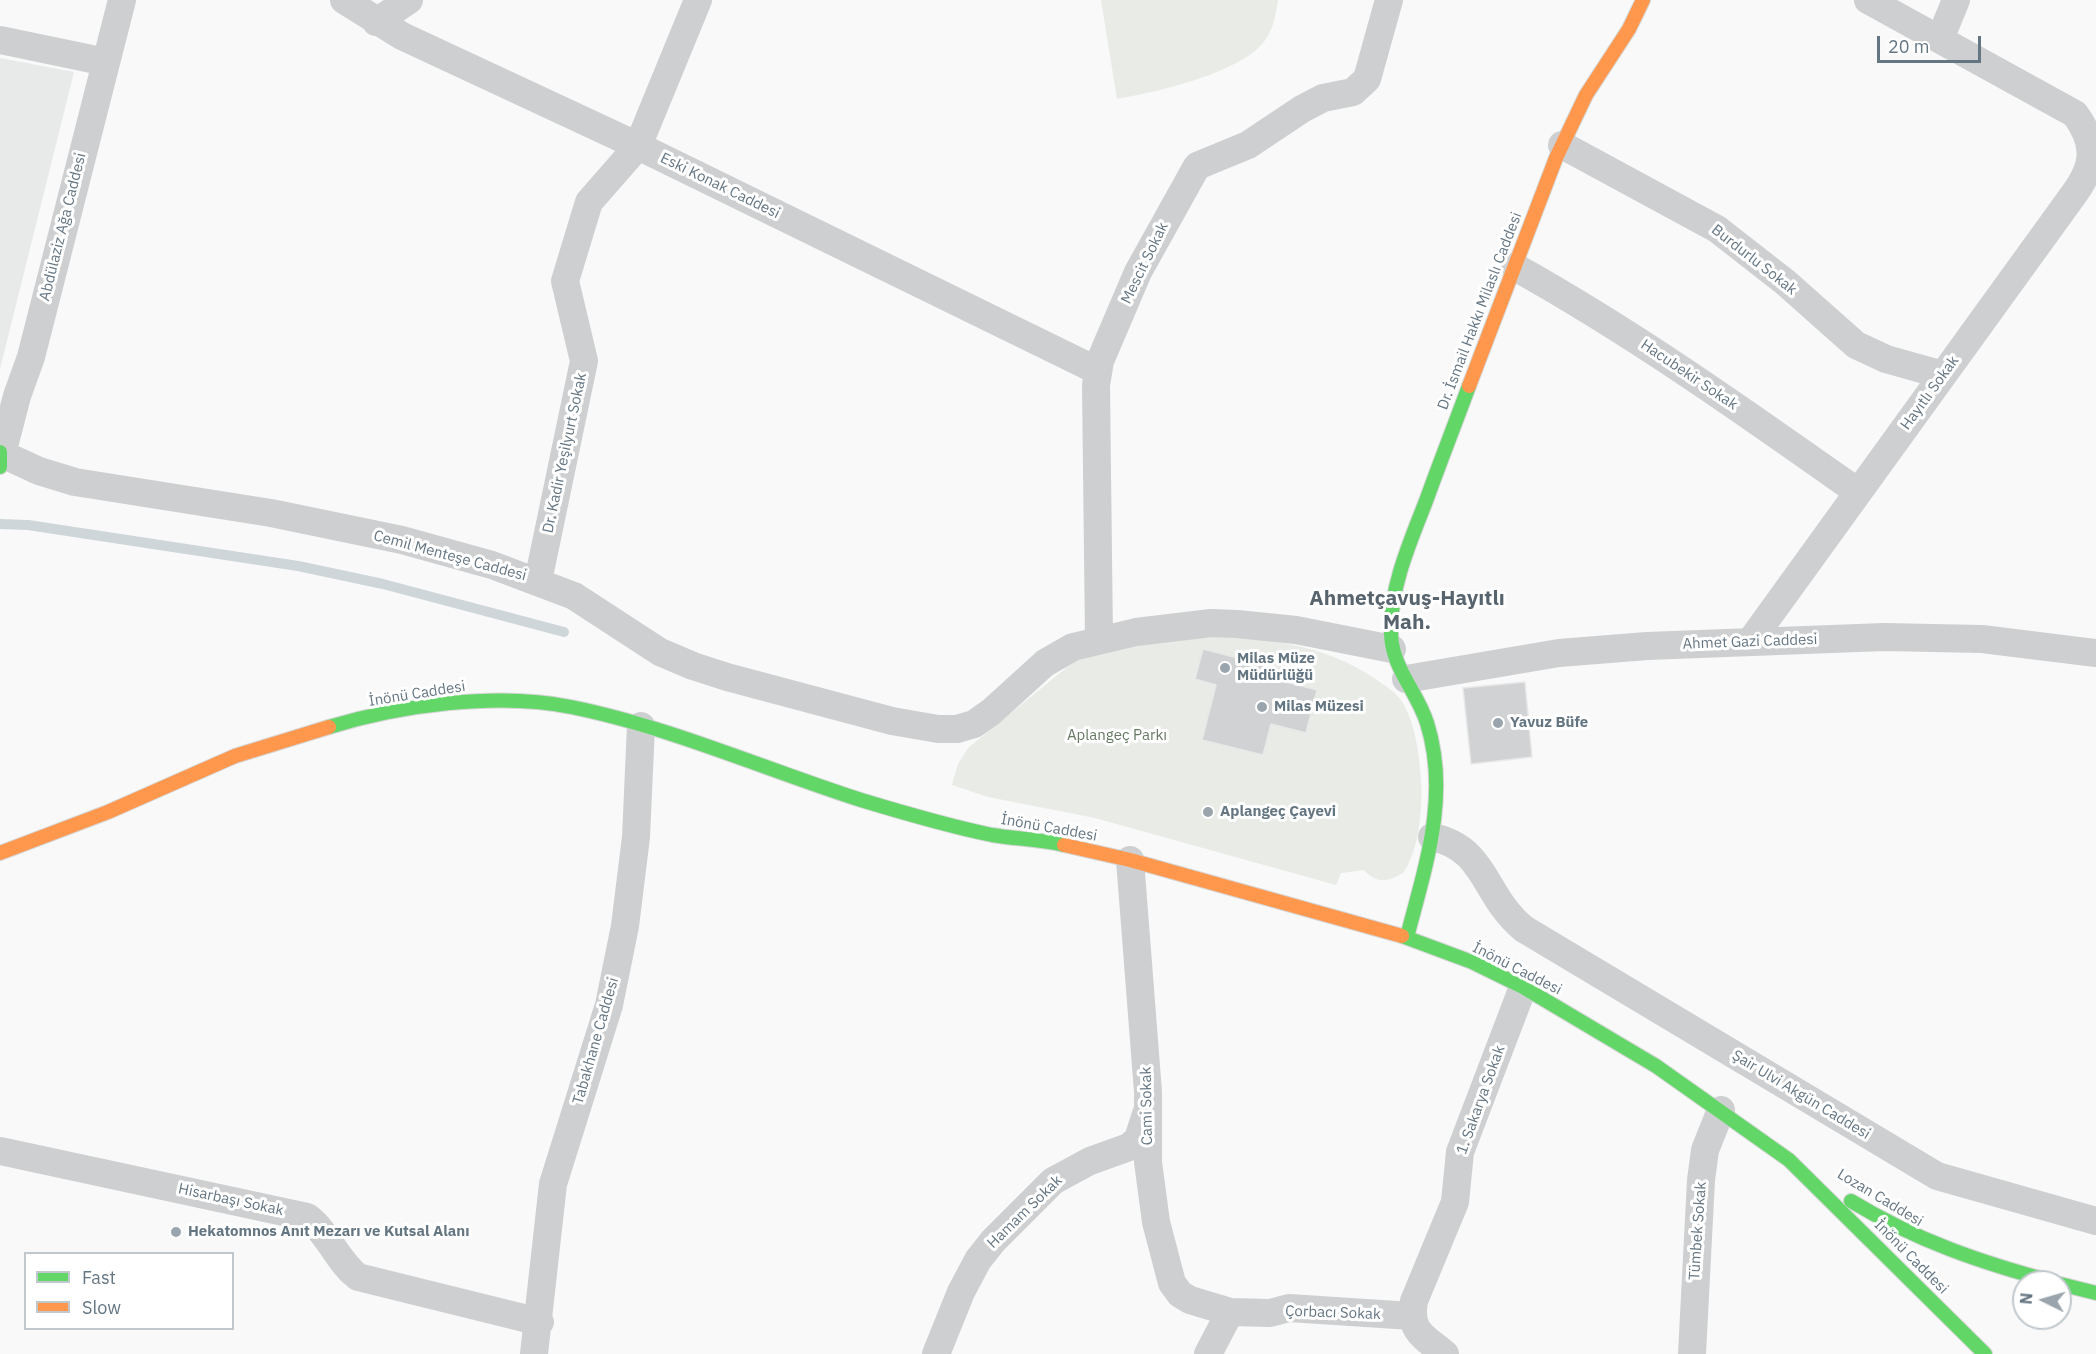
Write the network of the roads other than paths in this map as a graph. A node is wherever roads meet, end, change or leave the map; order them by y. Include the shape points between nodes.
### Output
1 (122, 0) edge
2 (344, 0) edge
3 (409, 0) edge
4 (698, 0) edge
5 (1389, 0) edge
6 (1643, 0) edge
7 (1868, 0) edge
8 (1956, 0) edge
9 (376, 22) junction
10 (1940, 39) junction
11 (0, 40) edge
12 (106, 62) junction
13 (1562, 145) junction
14 (638, 146) junction
15 (1515, 267) junction
16 (1098, 372) junction
17 (1942, 375) junction
18 (1, 458) edge
19 (1858, 492) junction
20 (538, 581) junction
21 (1100, 639) junction
22 (1750, 642) junction
23 (1392, 650) junction
24 (2096, 653) edge
25 (1406, 679) junction
26 (641, 726) junction
27 (1432, 837) junction
28 (0, 853) edge
29 (1130, 860) junction
30 (1407, 937) junction
31 (1522, 987) junction
32 (1147, 1108) junction
33 (1721, 1110) junction
34 (0, 1151) edge
35 (1796, 1165) junction
36 (2096, 1221) edge
37 (2012, 1271) edge
38 (2072, 1287) edge
39 (2096, 1293) edge
40 (1230, 1312) junction
41 (1412, 1316) junction
42 (540, 1322) junction
43 (534, 1354) edge
44 (936, 1354) edge
45 (1208, 1354) edge
46 (1445, 1354) edge
47 (1692, 1354) edge
48 (1985, 1354) edge

1 - 12 street, Abdülaziz Ağa Caddesi
2 - 9 street, Eski Konak Caddesi
3 - 9 street
4 - 14 street, Dr. Kadir Yeşilyurt Sokak
5 - 16 street, Mescit Sokak via 1367,79 1353,92 1323,98 1248,145 1197,166 1138,272
6 - 13 street, Dr. İsmail Hakkı Milaslı Caddesi via 1586,95
7 - 10 street
8 - 10 street
9 - 14 street, Eski Konak Caddesi
10 - 17 street, Hayıtlı Sokak via 2068,109 2086,125 2094,152 2085,178
11 - 12 street
12 - 18 street, Abdülaziz Ağa Caddesi via 31,357
13 - 15 street, Dr. İsmail Hakkı Milaslı Caddesi
13 - 17 street, Burdurlu Sokak via 1717,229 1856,345 1886,359
14 - 16 street, Eski Konak Caddesi
14 - 20 street, Dr. Kadir Yeşilyurt Sokak via 589,202 565,281 584,361
15 - 19 street, Hacubekir Sokak via 1674,363
15 - 23 street, Dr. İsmail Hakkı Milaslı Caddesi via 1412,537 1395,603
16 - 21 street, Mescit Sokak via 1094,426
17 - 19 street, Hayıtlı Sokak
18 - 20 street, Cemil Menteşe Caddesi via 75,482 351,529
19 - 22 street, Hayıtlı Sokak
20 - 21 street, Cemil Menteşe Caddesi via 574,596 660,652 693,666 870,715 938,729 974,724 1045,663 1073,647
21 - 23 street, Cemil Menteşe Caddesi via 1211,623 1296,630
22 - 24 street, Ahmet Gazi Caddesi via 1884,637 1982,639
22 - 25 street, Ahmet Gazi Caddesi via 1559,653
23 - 25 street
25 - 27 street via 1417,695 1434,750 1437,775
26 - 28 street, İnönü Caddesi via 571,707 528,702 453,703 350,721 235,756 108,812
26 - 29 street, İnönü Caddesi via 944,824
26 - 42 street, Tabakhane Caddesi via 636,837 625,926 609,1005 553,1184
27 - 30 street
27 - 36 street, Şair Ulvi Akgün Caddesi via 1464,849 1509,916 1524,929 1937,1176
29 - 30 street, İnönü Caddesi
29 - 32 street, Cami Sokak
30 - 31 street, İnönü Caddesi
31 - 33 street, İnönü Caddesi via 1656,1066
31 - 41 street, 1. Sakarya Sokak via 1460,1152 1455,1202 1419,1285
32 - 40 street, Cami Sokak via 1150,1194 1172,1283 1190,1300
32 - 44 street, Hamam Sokak via 1143,1127 1129,1147 1090,1161 1053,1181 993,1240 961,1292
33 - 35 street, İnönü Caddesi
33 - 47 street, Tümbek Sokak via 1705,1150 1701,1180
34 - 42 street, Hisarbaşı Sokak via 307,1217 338,1258 358,1276
35 - 37 street, Lozan Caddesi via 1882,1222 1974,1261
35 - 48 street, İnönü Caddesi
38 - 39 street
40 - 41 street, Çorbacı Sokak via 1270,1313 1289,1308
40 - 45 street
41 - 46 street via 1415,1329
42 - 43 street, Tabakhane Caddesi

